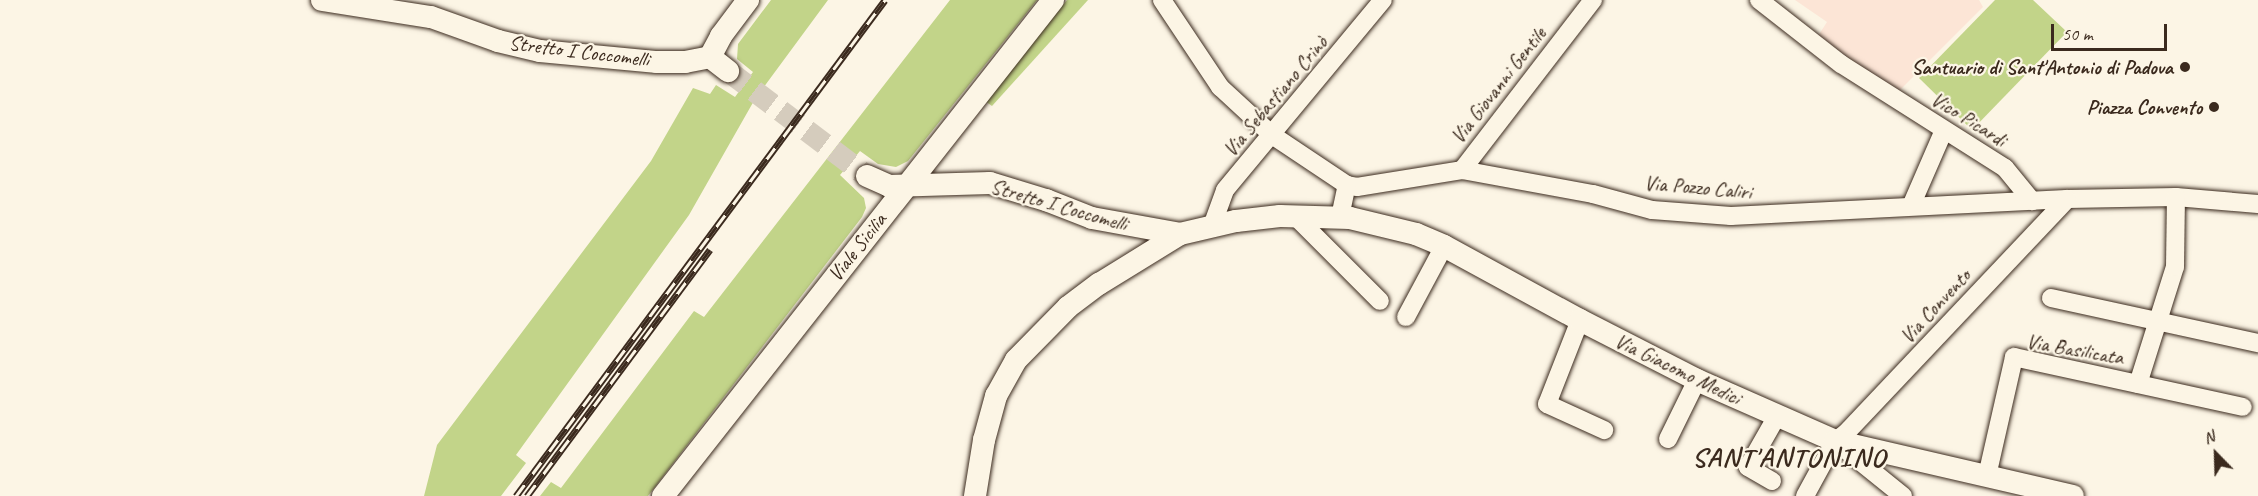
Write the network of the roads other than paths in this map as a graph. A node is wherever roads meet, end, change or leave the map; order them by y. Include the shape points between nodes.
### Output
1 (322, 0) edge
2 (748, 0) edge
3 (1053, 0) edge
4 (1162, 0) edge
5 (1383, 0) edge
6 (1593, 0) edge
7 (1759, 0) edge
8 (1944, 130) junction
9 (1272, 135) junction
10 (1462, 170) junction
11 (867, 176) tunnel mouth
12 (907, 184) junction
13 (1347, 184) junction
14 (2176, 197) junction
15 (2067, 199) junction
16 (2032, 201) junction
17 (2258, 204) edge
18 (1911, 206) junction
19 (1295, 216) junction
20 (1340, 217) junction
21 (1212, 226) junction
22 (1180, 234) junction
23 (1444, 246) junction
24 (2051, 298) dead end
25 (1380, 301) dead end
26 (1406, 317) dead end
27 (1580, 320) junction
28 (2157, 321) junction
29 (2258, 343) edge
30 (1697, 380) junction
31 (2138, 384) junction
32 (2243, 407) dead end
33 (1777, 416) junction
34 (1604, 430) dead end
35 (1668, 439) dead end
36 (1835, 441) junction
37 (1987, 476) junction
38 (1772, 481) dead end
39 (663, 496) edge
40 (975, 496) edge
41 (1804, 496) edge
42 (1903, 496) edge
43 (2073, 496) edge

1 - 2 street, Stretto I Coccomelli via 431,17 540,51 719,64 721,36
3 - 12 street, Viale Sicilia
4 - 9 street via 1220,87
5 - 9 street, Via Sebastiano Crinò
6 - 10 street, Via Giovanni Gentile
7 - 8 street, Vico Picardi via 1841,64
8 - 16 street, Vico Picardi via 2005,168
8 - 18 street
9 - 13 street
9 - 21 street, Via Sebastiano Crinò via 1226,190
10 - 13 street, Via Pozzo Caliri via 1363,186
10 - 18 street, Via Pozzo Caliri via 1593,194 1652,210 1708,215
11 - 12 street, Stretto I Coccomelli via 889,186
12 - 22 street, Stretto I Coccomelli via 990,183 1092,218
12 - 39 street, Viale Sicilia
13 - 20 street
14 - 15 street
14 - 17 street
14 - 28 street via 2175,267
15 - 16 street, Via Pozzo Caliri
15 - 36 street, Via Convento
16 - 18 street, Via Pozzo Caliri
19 - 20 street, Via Giacomo Medici
19 - 21 street, Via Giacomo Medici via 1258,217
19 - 25 street
20 - 23 street, Via Giacomo Medici via 1392,227
21 - 22 street, Via Giacomo Medici
22 - 40 street, Via Giacomo Medici via 1068,307 1016,360 991,411
23 - 26 street
23 - 27 street, Via Giacomo Medici
24 - 28 street
27 - 30 street, Via Giacomo Medici
27 - 34 street via 1547,404
28 - 29 street
28 - 31 street
30 - 33 street, Via Giacomo Medici
30 - 35 street
31 - 32 street, Via Basilicata
31 - 37 street, Via Basilicata via 2014,357
33 - 36 street, Via Giacomo Medici
33 - 38 street via 1748,467
36 - 37 street, Via Giacomo Medici
36 - 41 street, Via Convento
36 - 42 street
37 - 43 street, Via Giacomo Medici

